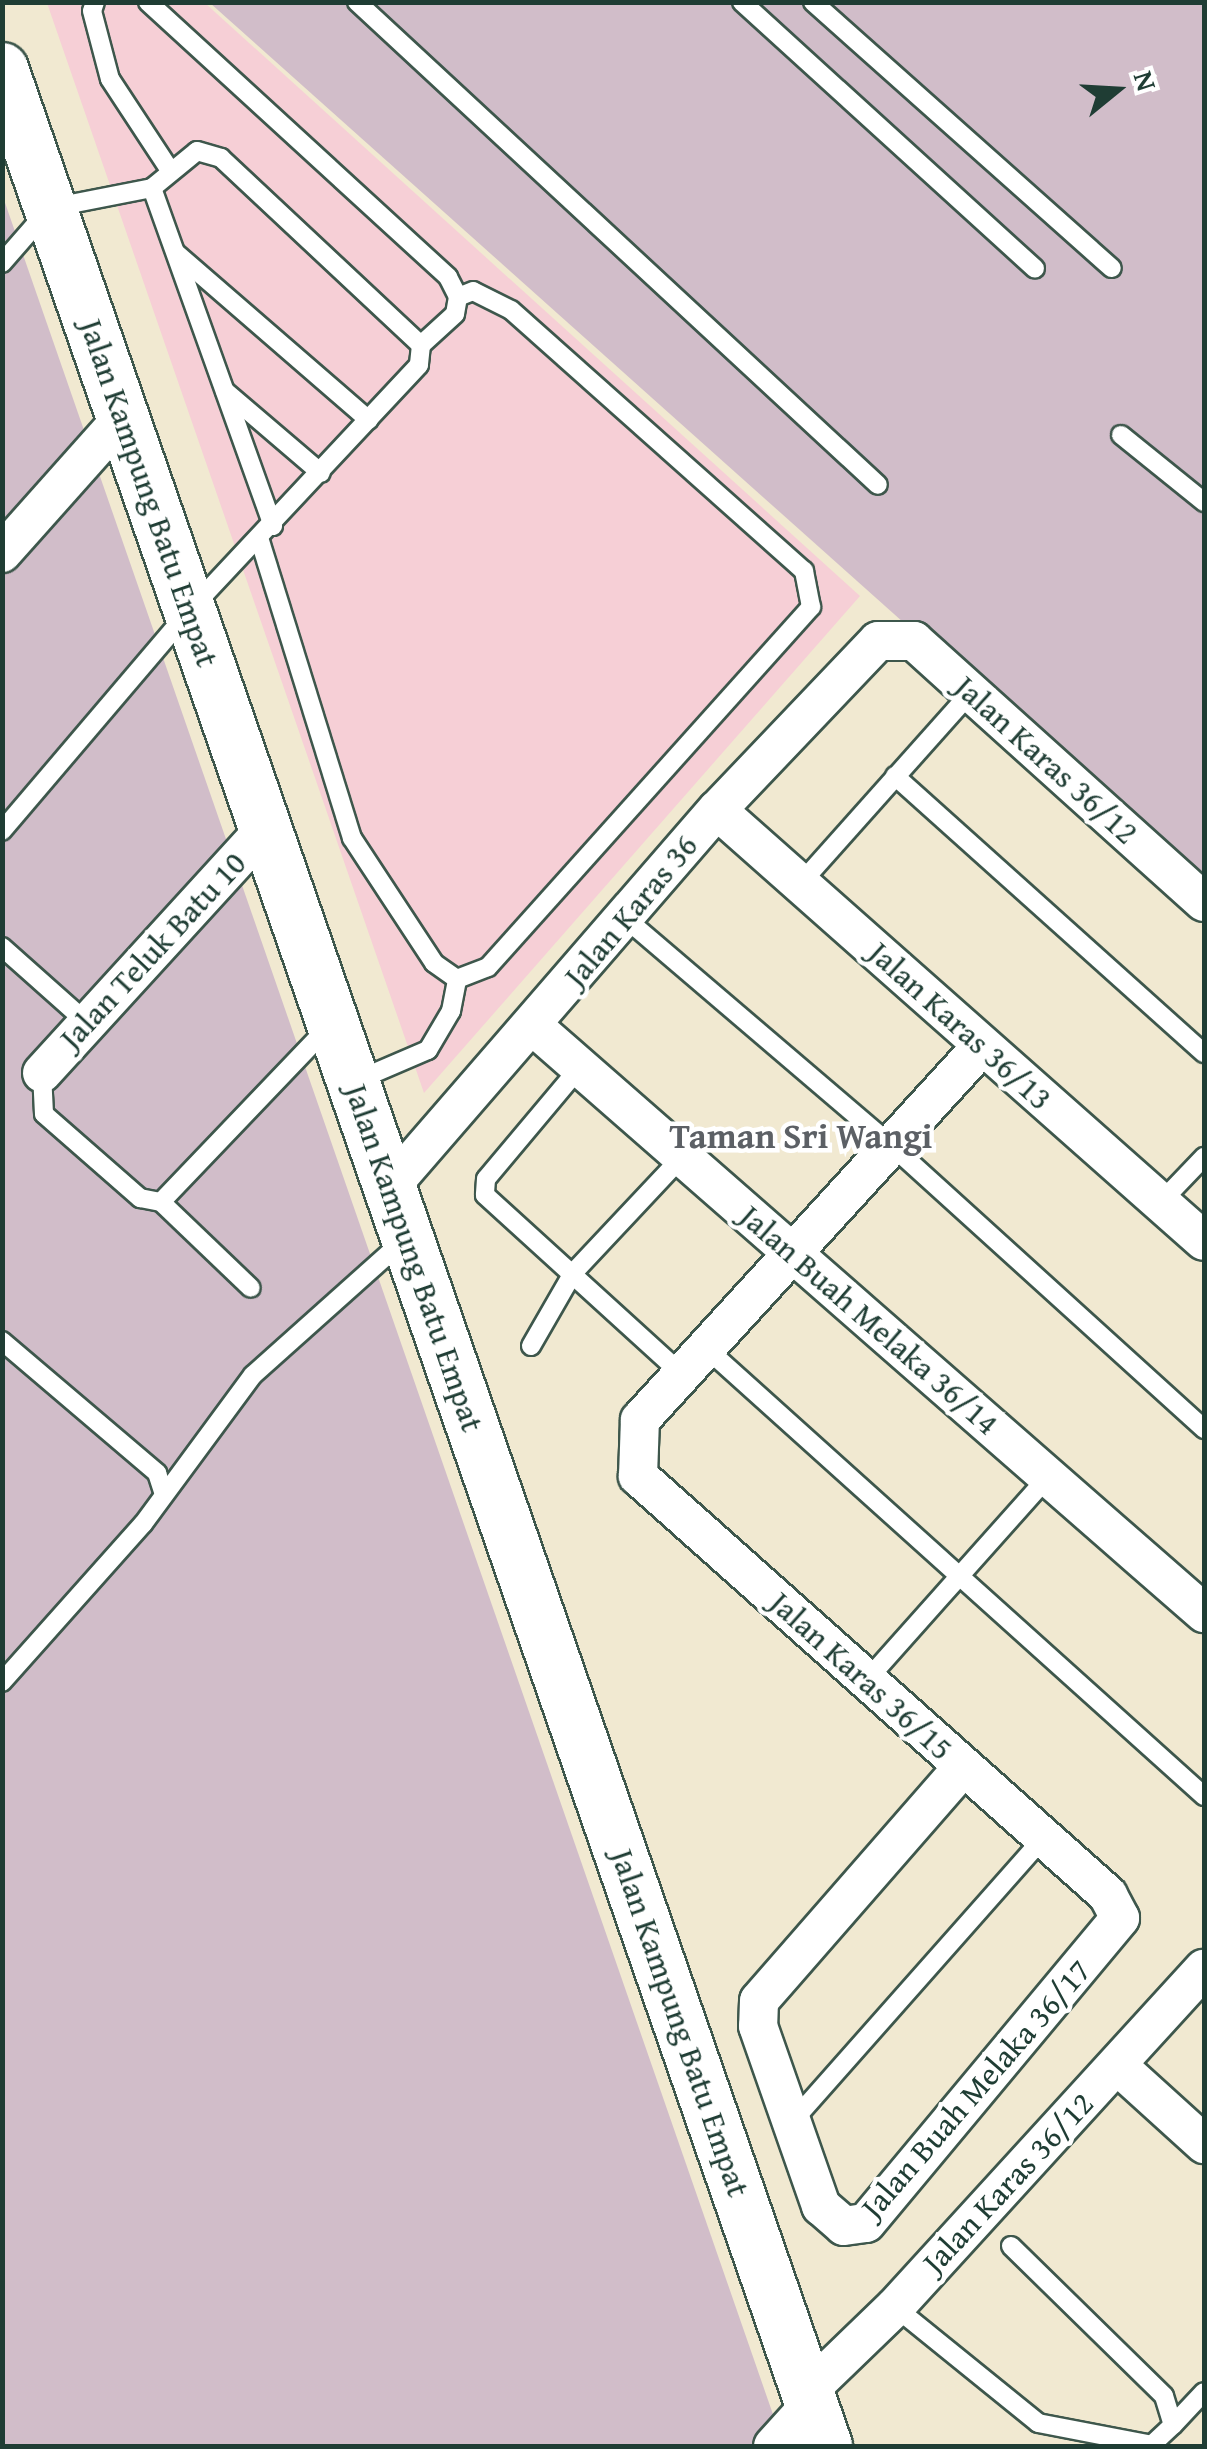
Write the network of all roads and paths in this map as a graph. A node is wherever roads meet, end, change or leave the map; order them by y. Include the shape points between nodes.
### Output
1 (95, 2) edge
2 (148, 2) edge
3 (357, 2) edge
4 (742, 2) edge
5 (812, 2) edge
6 (2, 69) edge
7 (171, 172) junction
8 (152, 188) junction
9 (50, 208) junction
10 (175, 253) junction
11 (2, 263) edge
12 (1112, 268) dead end
13 (1034, 269) dead end
14 (458, 296) junction
15 (421, 346) junction
16 (225, 391) junction
17 (123, 416) junction
18 (369, 420) junction
19 (1121, 434) dead end
20 (321, 473) junction
21 (878, 484) dead end
22 (1204, 502) edge
23 (274, 526) junction
24 (260, 541) junction
25 (2, 553) edge
26 (190, 610) junction
27 (878, 641) joint
28 (971, 692) junction
29 (896, 776) junction
30 (717, 810) junction
31 (266, 829) junction
32 (2, 831) edge
33 (800, 884) junction
34 (1204, 902) edge
35 (625, 918) junction
36 (2, 947) edge
37 (457, 980) junction
38 (85, 1021) junction
39 (332, 1022) junction
40 (533, 1026) junction
41 (982, 1046) junction
42 (1204, 1052) edge
43 (580, 1066) junction
44 (42, 1073) joint
45 (354, 1082) junction
46 (891, 1145) junction
47 (682, 1156) junction
48 (1204, 1156) edge
49 (390, 1187) junction
50 (160, 1202) junction
51 (1160, 1203) junction
52 (407, 1238) junction
53 (1204, 1240) edge
54 (792, 1253) junction
55 (573, 1273) junction
56 (252, 1288) dead end
57 (2, 1341) edge
58 (531, 1346) dead end
59 (694, 1361) junction
60 (1204, 1429) edge
61 (1048, 1477) junction
62 (164, 1494) junction
63 (962, 1574) junction
64 (1204, 1614) edge
65 (866, 1681) junction
66 (2, 1682) edge
67 (963, 1767) junction
68 (1204, 1796) edge
69 (1043, 1838) junction
70 (1120, 1918) joint
71 (1203, 1973) edge
72 (1116, 2065) junction
73 (792, 2122) junction
74 (1204, 2144) edge
75 (1011, 2246) dead end
76 (895, 2307) junction
77 (1204, 2392) edge
78 (815, 2414) edge
79 (1173, 2426) junction
80 (1155, 2445) edge
81 (774, 2446) edge

1 - 7 lane via 110,79
2 - 14 lane via 448,277
3 - 21 lane
4 - 13 lane
5 - 12 lane
6 - 9 main road, Jalan Kampung Batu Empat
7 - 8 lane
7 - 15 lane via 198,150 221,158
8 - 9 lane
8 - 10 lane
9 - 11 lane
9 - 17 main road, Jalan Kampung Batu Empat
10 - 16 lane
10 - 18 lane
14 - 15 lane via 455,314
14 - 37 lane via 473,291 511,310 804,572 812,606 512,943 488,967
15 - 18 lane via 419,366
16 - 20 lane
16 - 23 lane
17 - 25 street
17 - 26 main road, Jalan Kampung Batu Empat
18 - 20 lane
19 - 22 lane
20 - 23 lane
23 - 24 lane
24 - 26 lane
24 - 37 lane via 352,838 434,963
26 - 31 main road, Jalan Kampung Batu Empat
26 - 32 lane
27 - 28 street, Jalan Karas 36/12 via 914,641
27 - 30 street, Jalan Karas 36
28 - 29 lane
28 - 34 street, Jalan Karas 36/12
29 - 33 lane
29 - 42 lane
30 - 33 street, Jalan Karas 36/13
30 - 35 street, Jalan Karas 36
31 - 38 street, Jalan Teluk Batu 10
31 - 39 main road, Jalan Kampung Batu Empat
33 - 41 street, Jalan Karas 36/13
35 - 40 street, Jalan Karas 36
35 - 46 lane
36 - 38 lane
37 - 45 lane via 451,1012 428,1050 397,1069
38 - 44 street, Jalan Teluk Batu 10
39 - 45 main road, Jalan Kampung Batu Empat
39 - 50 lane
40 - 43 street, Jalan Buah Melaka 36/14
40 - 49 street, Jalan Karas 36
41 - 46 street
41 - 51 street, Jalan Karas 36/13
43 - 47 street, Jalan Buah Melaka 36/14
43 - 55 lane via 486,1179 484,1195
44 - 50 lane via 44,1114 140,1198
45 - 49 main road, Jalan Kampung Batu Empat
46 - 54 street
46 - 60 lane
47 - 54 street, Jalan Buah Melaka 36/14
47 - 55 lane
48 - 51 lane
49 - 52 main road, Jalan Kampung Batu Empat
50 - 56 lane
51 - 53 street, Jalan Karas 36/13
52 - 62 lane via 253,1375
52 - 78 main road, Jalan Kampung Batu Empat
54 - 59 street
54 - 61 street, Jalan Buah Melaka 36/14
55 - 58 lane
55 - 59 lane
57 - 62 lane via 157,1472
59 - 63 lane
59 - 65 street, Jalan Karas 36/15 via 640,1420 638,1476
61 - 63 lane
61 - 64 street, Jalan Buah Melaka 36/14
62 - 66 lane
63 - 65 lane
63 - 68 lane
65 - 67 street, Jalan Karas 36/15
67 - 69 street, Jalan Karas 36/15
67 - 73 street via 759,2001 758,2026
69 - 70 street, Jalan Karas 36/15 via 1108,1895
69 - 73 lane
70 - 73 street, Jalan Buah Melaka 36/17 via 866,2223 844,2226 821,2206
71 - 72 street, Jalan Karas 36/12
72 - 74 street
72 - 76 street, Jalan Karas 36/12
75 - 79 lane via 1164,2396
76 - 78 street, Jalan Karas 36/12
76 - 80 lane via 1038,2423
77 - 79 lane
78 - 81 street, Jalan Karas 36/12
79 - 80 lane

